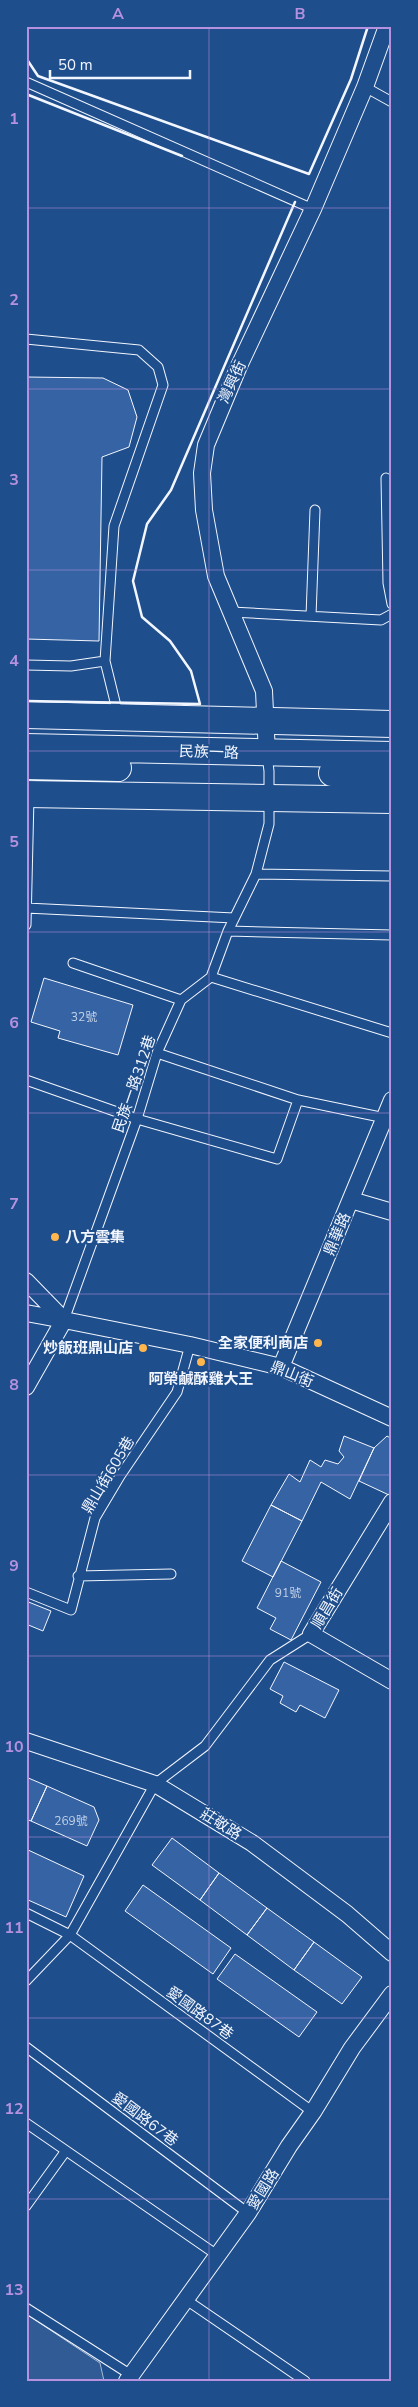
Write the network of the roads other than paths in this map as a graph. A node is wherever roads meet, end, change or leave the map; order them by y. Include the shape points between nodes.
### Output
1 (387, 26) edge
2 (26, 82) edge
3 (365, 87) junction
4 (392, 102) edge
5 (313, 209) junction
6 (26, 339) edge
7 (386, 478) dead end
8 (315, 510) dead end
9 (392, 604) edge
10 (231, 612) junction
11 (392, 614) edge
12 (311, 616) junction
13 (105, 661) junction
14 (26, 665) edge
15 (26, 715) edge
16 (119, 717) junction
17 (265, 721) junction
18 (392, 724) edge
19 (26, 747) edge
20 (392, 756) edge
21 (268, 763) junction
22 (26, 766) edge
23 (392, 774) edge
24 (28, 794) edge
25 (270, 798) junction
26 (392, 800) edge
27 (256, 874) junction
28 (392, 876) edge
29 (27, 908) edge
30 (234, 918) junction
31 (26, 925) edge
32 (228, 931) junction
33 (392, 935) edge
34 (73, 962) dead end
35 (211, 977) junction
36 (181, 1000) junction
37 (392, 1033) edge
38 (157, 1053) junction
39 (26, 1080) edge
40 (298, 1100) junction
41 (392, 1100) edge
42 (385, 1118) junction
43 (137, 1119) junction
44 (351, 1200) junction
45 (392, 1212) edge
46 (26, 1281) edge
47 (26, 1312) edge
48 (64, 1320) junction
49 (190, 1345) junction
50 (281, 1367) junction
51 (26, 1388) edge
52 (392, 1418) edge
53 (392, 1502) edge
54 (171, 1574) dead end
55 (78, 1576) junction
56 (26, 1592) edge
57 (311, 1634) junction
58 (392, 1682) edge
59 (26, 1741) edge
60 (155, 1784) junction
61 (26, 1913) edge
62 (70, 1935) junction
63 (392, 1953) edge
64 (26, 1982) edge
65 (392, 1994) edge
66 (26, 2047) edge
67 (313, 2112) junction
68 (26, 2123) edge
69 (65, 2152) junction
70 (27, 2203) edge
71 (248, 2213) junction
72 (217, 2255) junction
73 (186, 2299) junction
74 (26, 2308) edge
75 (129, 2378) edge
76 (306, 2381) edge

1 - 3 street, 灣興街
2 - 5 lane
3 - 4 lane
3 - 5 street, 灣興街
5 - 10 street, 灣興街 via 227,392 206,445 202,472 204,510 216,576
6 - 13 lane via 139,350 158,367 163,385 114,526
7 - 9 lane via 388,583
8 - 12 lane
10 - 12 lane
10 - 17 street, 灣興街 via 264,691
11 - 12 lane via 381,620
13 - 14 lane via 71,666
13 - 16 lane
15 - 16 main road
16 - 17 main road
17 - 18 main road
17 - 21 street, 灣興街
19 - 21 main road, 民族一路
20 - 21 main road, 民族一路
21 - 22 main road, 民族一路
21 - 23 main road, 民族一路
21 - 25 lane
24 - 25 main road
24 - 29 lane
25 - 26 main road
25 - 27 lane via 269,824
27 - 28 lane
27 - 30 lane
29 - 30 lane
29 - 31 lane
30 - 32 lane
32 - 33 lane
32 - 35 lane
34 - 36 lane
35 - 36 lane, 民族一路312巷
35 - 37 lane
36 - 38 lane, 民族一路312巷
38 - 40 lane
38 - 43 lane, 民族一路312巷
39 - 43 lane
40 - 42 lane
40 - 43 lane via 276,1160
41 - 42 street, 鼎華路
42 - 44 street, 鼎華路
43 - 48 lane, 民族一路312巷
44 - 45 street
44 - 50 street, 鼎華路
46 - 48 street
47 - 48 street, 鼎山街
48 - 49 street, 鼎山街
48 - 51 street
49 - 50 street, 鼎山街
49 - 55 lane, 鼎山街605巷 via 177,1392 95,1518
50 - 52 street, 鼎山街
53 - 57 street, 順昌街
54 - 55 lane
55 - 56 lane, 鼎山街605巷 via 70,1610
57 - 58 street, 順昌街
57 - 60 lane via 270,1660 206,1746
59 - 60 street, 莊敬路
60 - 62 lane
60 - 63 street, 莊敬路 via 252,1843 347,1914
61 - 62 lane, 愛國路87巷
62 - 64 lane
62 - 67 lane, 愛國路87巷
65 - 67 street, 愛國路 via 352,2048
66 - 71 lane, 愛國路67巷
67 - 71 street, 愛國路
68 - 69 lane
69 - 70 lane
69 - 72 lane
71 - 72 street, 愛國路
72 - 73 street, 愛國路
73 - 75 street, 愛國路
73 - 76 lane
74 - 75 lane

